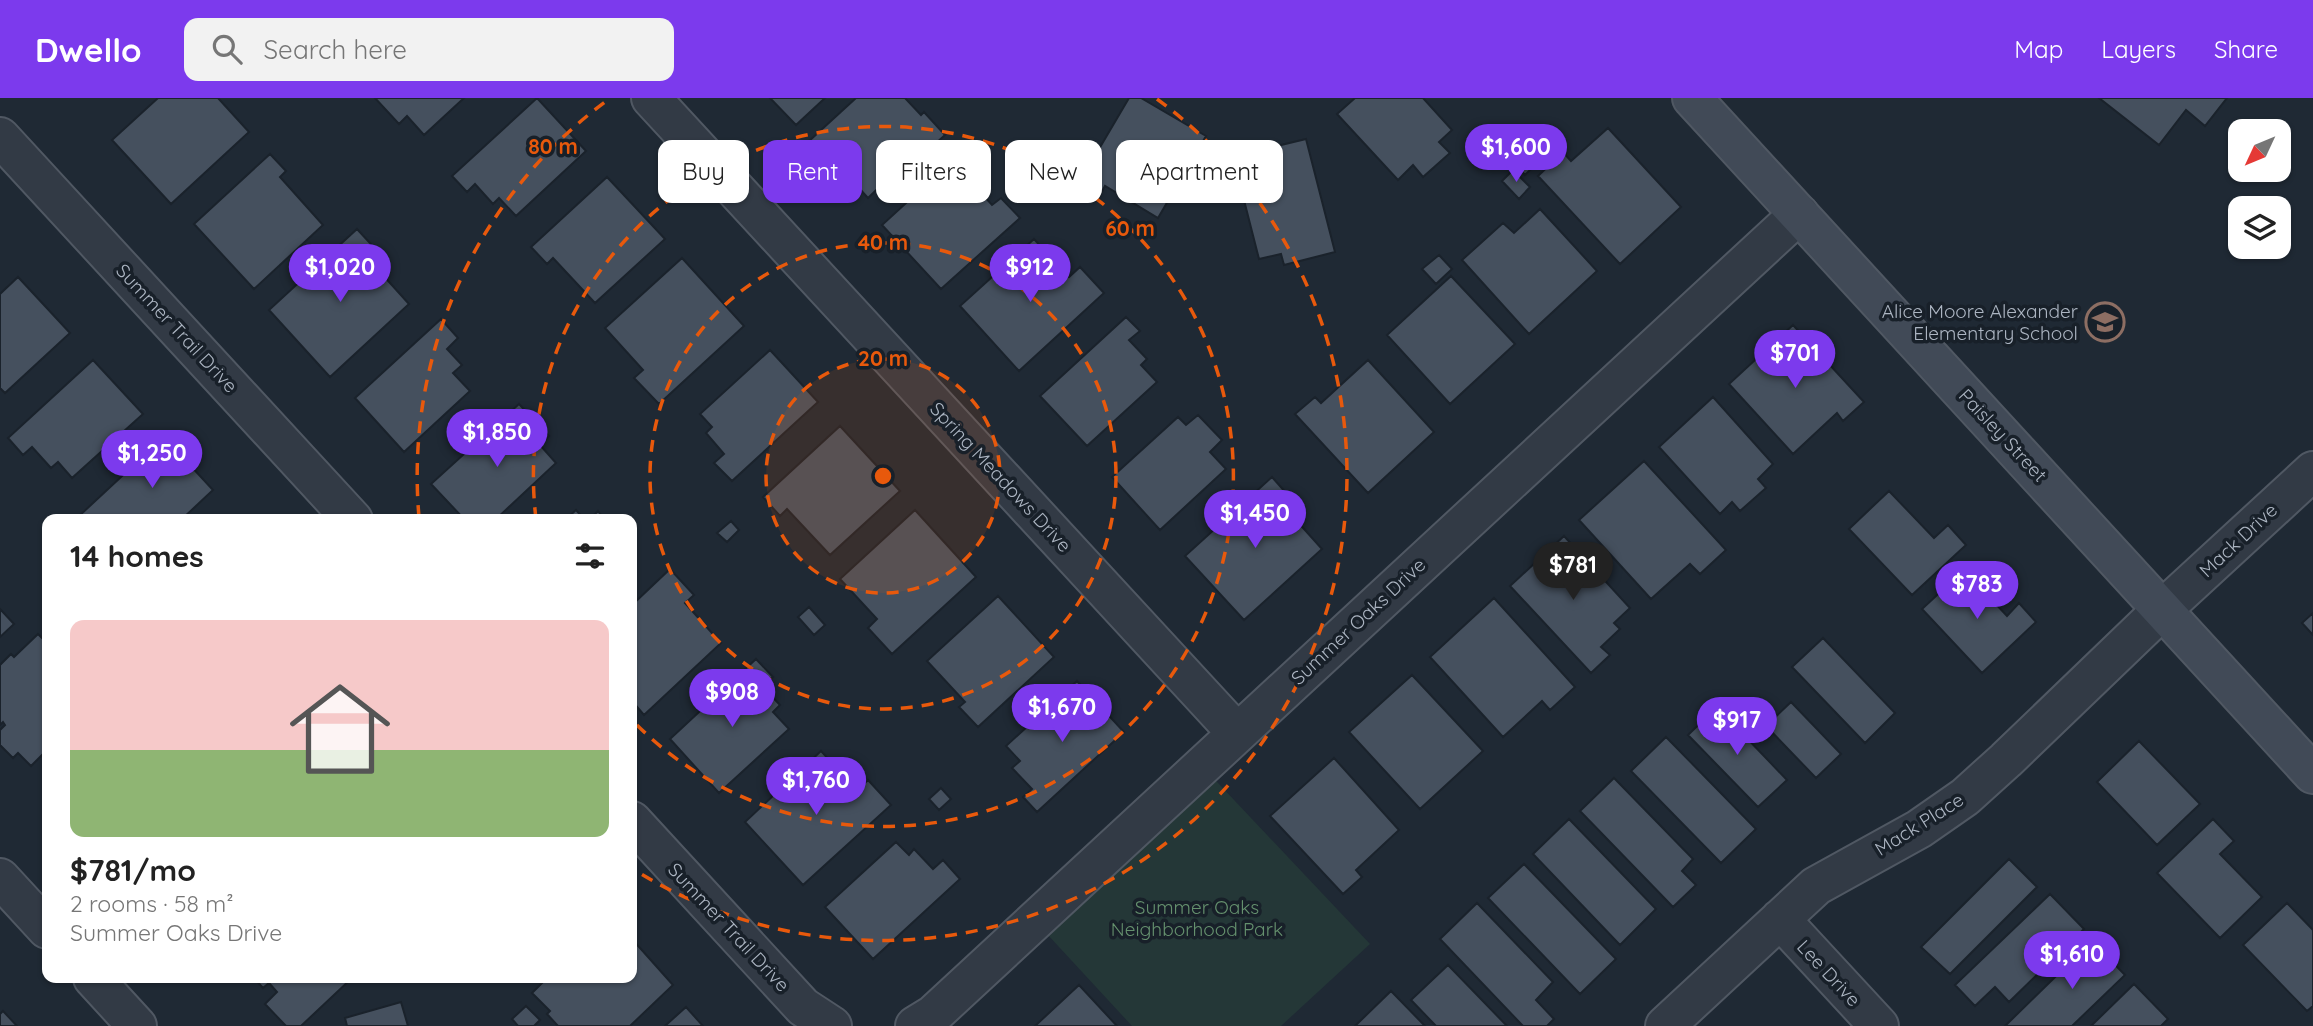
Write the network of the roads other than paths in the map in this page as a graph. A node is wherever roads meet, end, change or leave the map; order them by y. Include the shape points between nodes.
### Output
1 (651, 98) edge
2 (1692, 98) edge
3 (0, 137) edge
4 (1799, 214) junction
5 (2313, 471) edge
6 (347, 514) edge
7 (2163, 609) junction
8 (1237, 733) junction
9 (2313, 774) edge
10 (637, 826) edge
11 (0, 878) edge
12 (1780, 919) junction
13 (42, 924) edge
14 (98, 983) edge
15 (137, 1026) edge
16 (832, 1026) edge
17 (915, 1026) edge
18 (1665, 1026) edge
19 (1879, 1026) edge

1 - 8 street, Spring Meadows Drive
2 - 4 street, Paisley Street
3 - 6 street, Summer Trail Drive
4 - 7 street, Paisley Street
4 - 8 street, Summer Oaks Drive
5 - 7 street, Mack Drive
7 - 9 street, Paisley Street
7 - 12 street, Mack Place via 1965,797 1919,829 1826,879
8 - 17 street, Summer Oaks Drive via 933,1015
10 - 16 street, Summer Trail Drive via 803,1007
11 - 13 street
12 - 18 street, Mack Place
12 - 19 street, Lee Drive
14 - 15 street

